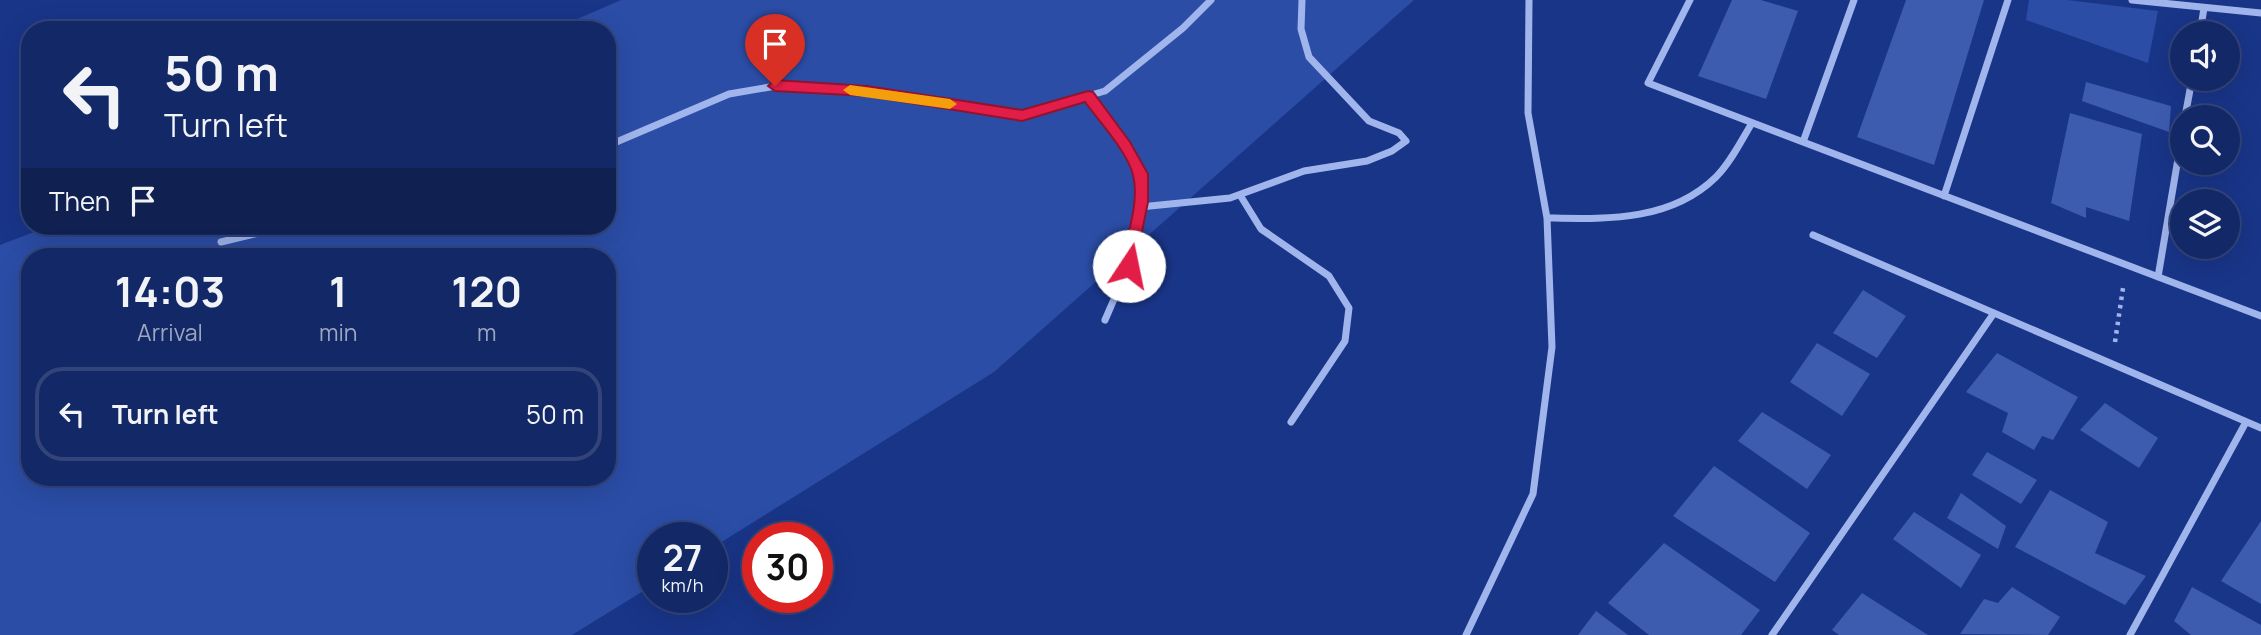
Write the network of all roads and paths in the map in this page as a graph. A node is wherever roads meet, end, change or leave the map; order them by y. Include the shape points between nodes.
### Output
1 (1211, 0) edge
2 (1302, 0) edge
3 (1528, 0) edge
4 (1690, 0) edge
5 (1854, 0) edge
6 (2008, 0) edge
7 (2133, 0) edge
8 (2204, 8) junction
9 (2261, 13) edge
10 (2202, 21) edge
11 (1088, 96) junction
12 (1752, 123) junction
13 (616, 142) edge
14 (1803, 142) junction
15 (2175, 175) edge
16 (1240, 195) junction
17 (1944, 196) junction
18 (1140, 207) junction
19 (1547, 218) junction
20 (250, 235) edge
21 (1813, 235) dead end
22 (221, 242) dead end
23 (2126, 266) junction
24 (2158, 277) junction
25 (1994, 313) junction
26 (2261, 316) edge
27 (1105, 320) dead end
28 (2112, 364) junction
29 (1292, 422) dead end
30 (2246, 422) junction
31 (2261, 428) edge
32 (1466, 635) edge
33 (1772, 635) edge
34 (2130, 635) edge

1 - 11 street via 1105,91
2 - 16 street via 1301,29 1309,57 1369,121 1399,132 1406,141 1393,152 1363,164 1304,170
3 - 19 street via 1528,113
4 - 12 street via 1648,82
5 - 14 street
6 - 17 street
7 - 8 street
8 - 9 street
8 - 10 street
11 - 13 street via 1022,115 867,91 775,86 729,94
11 - 18 street via 1141,174
12 - 14 street
12 - 19 street via 1716,177 1680,205 1634,218
14 - 17 street
15 - 24 street
16 - 18 street
16 - 29 street via 1261,229 1329,276 1349,308 1345,341
17 - 23 street
18 - 27 street via 1129,266
19 - 32 street via 1552,347 1533,494
20 - 22 street
21 - 25 street
23 - 24 street
23 - 28 path
24 - 26 street
25 - 28 street
25 - 33 street
28 - 30 street
30 - 31 street
30 - 34 street

